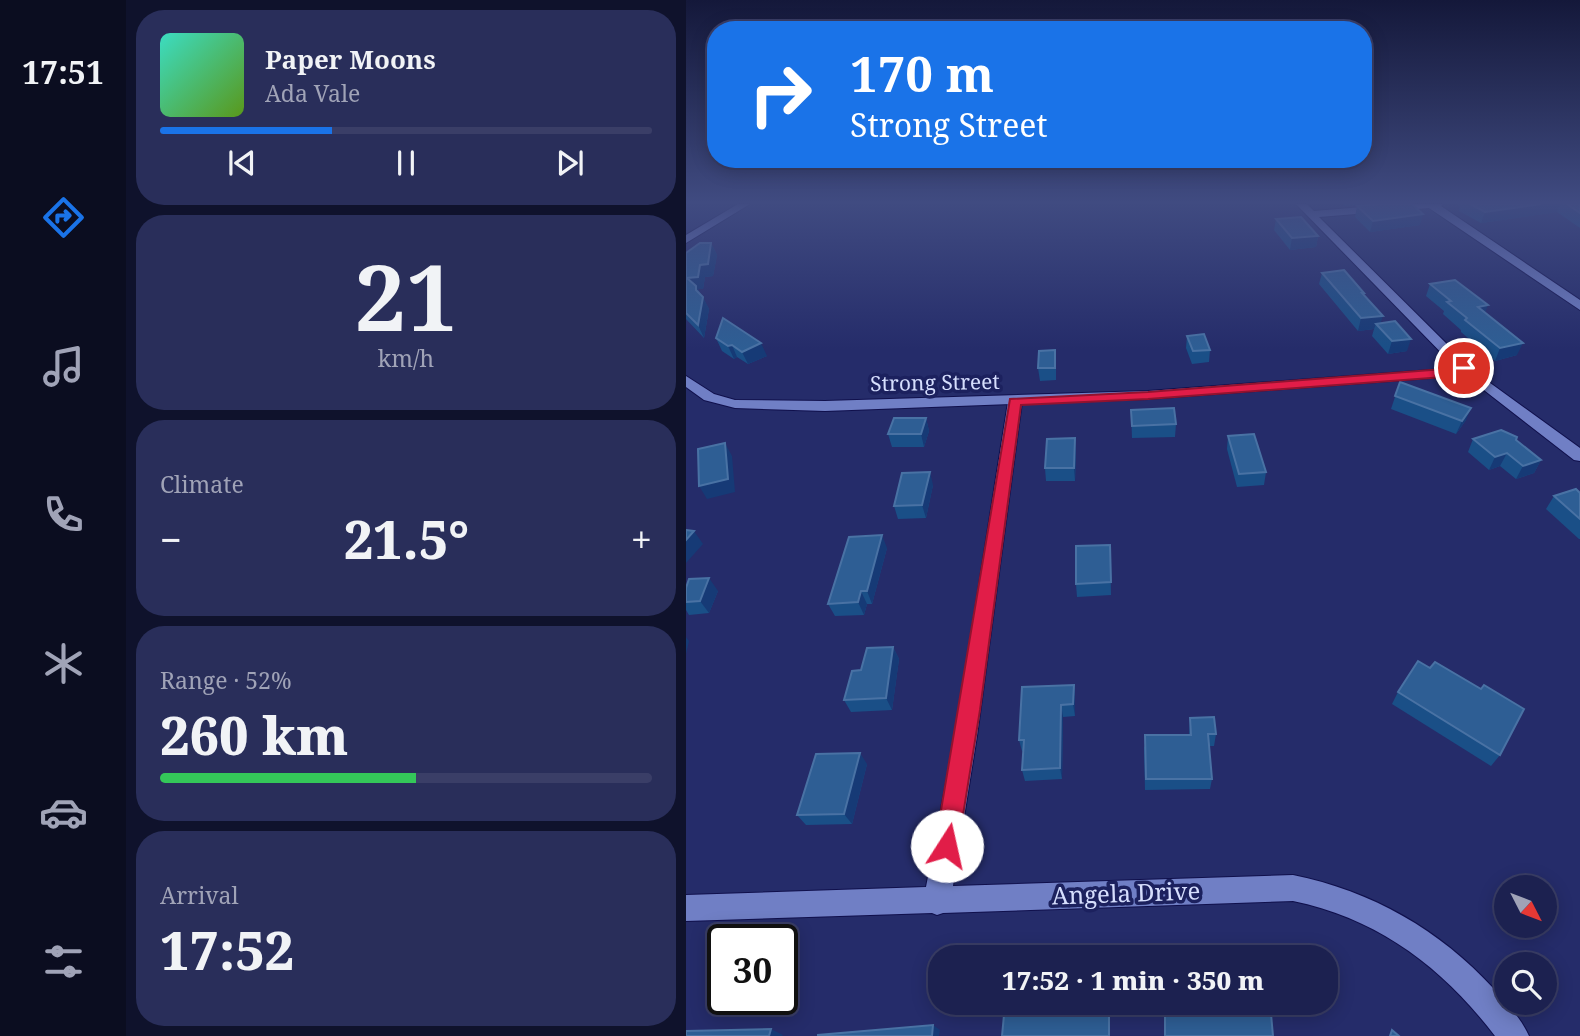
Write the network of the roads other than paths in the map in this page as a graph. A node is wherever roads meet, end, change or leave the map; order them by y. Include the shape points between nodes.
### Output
1 (1349, 252) edge
2 (1501, 252) edge
3 (1580, 306) edge
4 (1464, 368) junction
5 (686, 380) edge
6 (1015, 401) junction
7 (1580, 456) edge
8 (937, 902) junction
9 (686, 908) edge
10 (1514, 1036) edge

1 - 4 street
2 - 3 street
4 - 6 street, Strong Street via 1148,396
4 - 7 street
5 - 6 street, Strong Street via 709,397 746,405
6 - 8 street
8 - 9 street, Angela Drive
8 - 10 street, Angela Drive via 1293,888 1335,897 1414,937 1458,973

